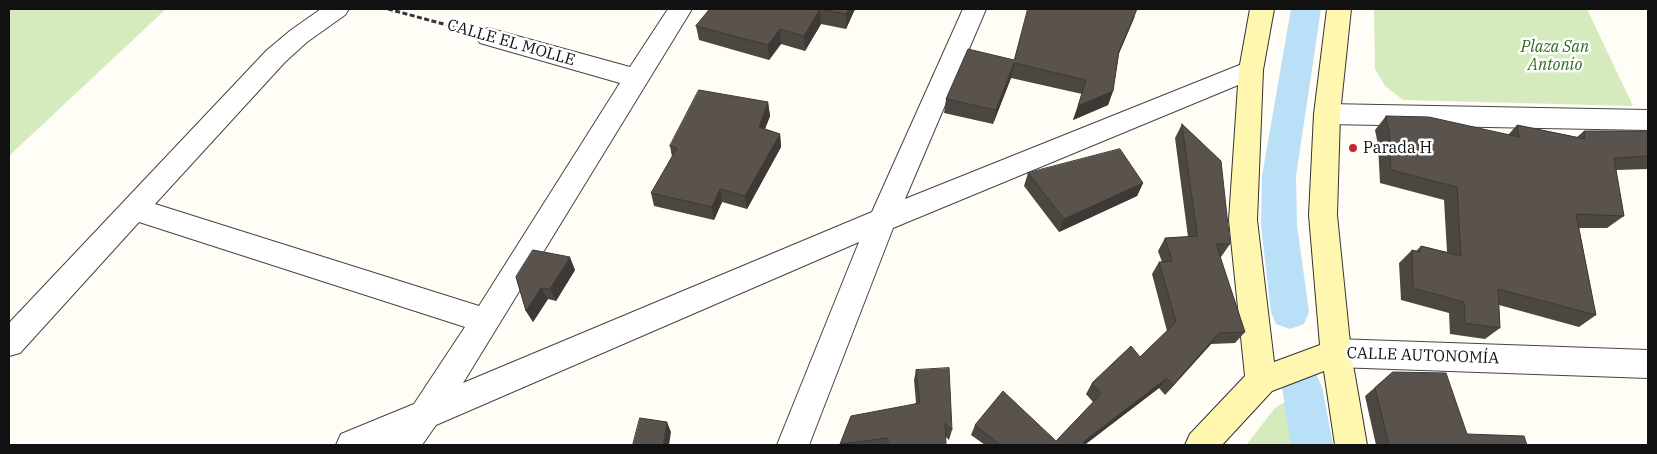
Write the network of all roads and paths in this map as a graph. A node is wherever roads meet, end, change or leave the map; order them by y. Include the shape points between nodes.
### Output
1 (337, 9) edge
2 (388, 9) edge
3 (680, 9) edge
4 (974, 9) edge
5 (1262, 9) edge
6 (1339, 9) edge
7 (488, 37) joint
8 (1251, 70) junction
9 (635, 78) junction
10 (1327, 114) junction
11 (1648, 120) edge
12 (134, 209) junction
13 (882, 220) junction
14 (486, 321) junction
15 (9, 343) edge
16 (1336, 353) junction
17 (1648, 364) edge
18 (1261, 381) junction
19 (426, 414) junction
20 (352, 445) edge
21 (404, 445) edge
22 (793, 445) edge
23 (1201, 445) edge
24 (1351, 445) edge

1 - 12 street via 276,56
2 - 7 path, CALLE EL MOLLE
3 - 9 street
4 - 13 street
5 - 8 main road
6 - 10 main road
7 - 9 street, CALLE EL MOLLE
8 - 13 street
8 - 18 main road via 1243,220
9 - 14 street
10 - 11 street
10 - 16 main road via 1323,214
12 - 14 street
12 - 15 street
13 - 19 street
13 - 22 street
14 - 19 street
16 - 17 street, CALLE AUTONOMÍA
16 - 18 main road, CALLE AUTONOMÍA
16 - 24 main road
18 - 23 main road, CALLE AUTONOMÍA
19 - 20 street
19 - 21 street

